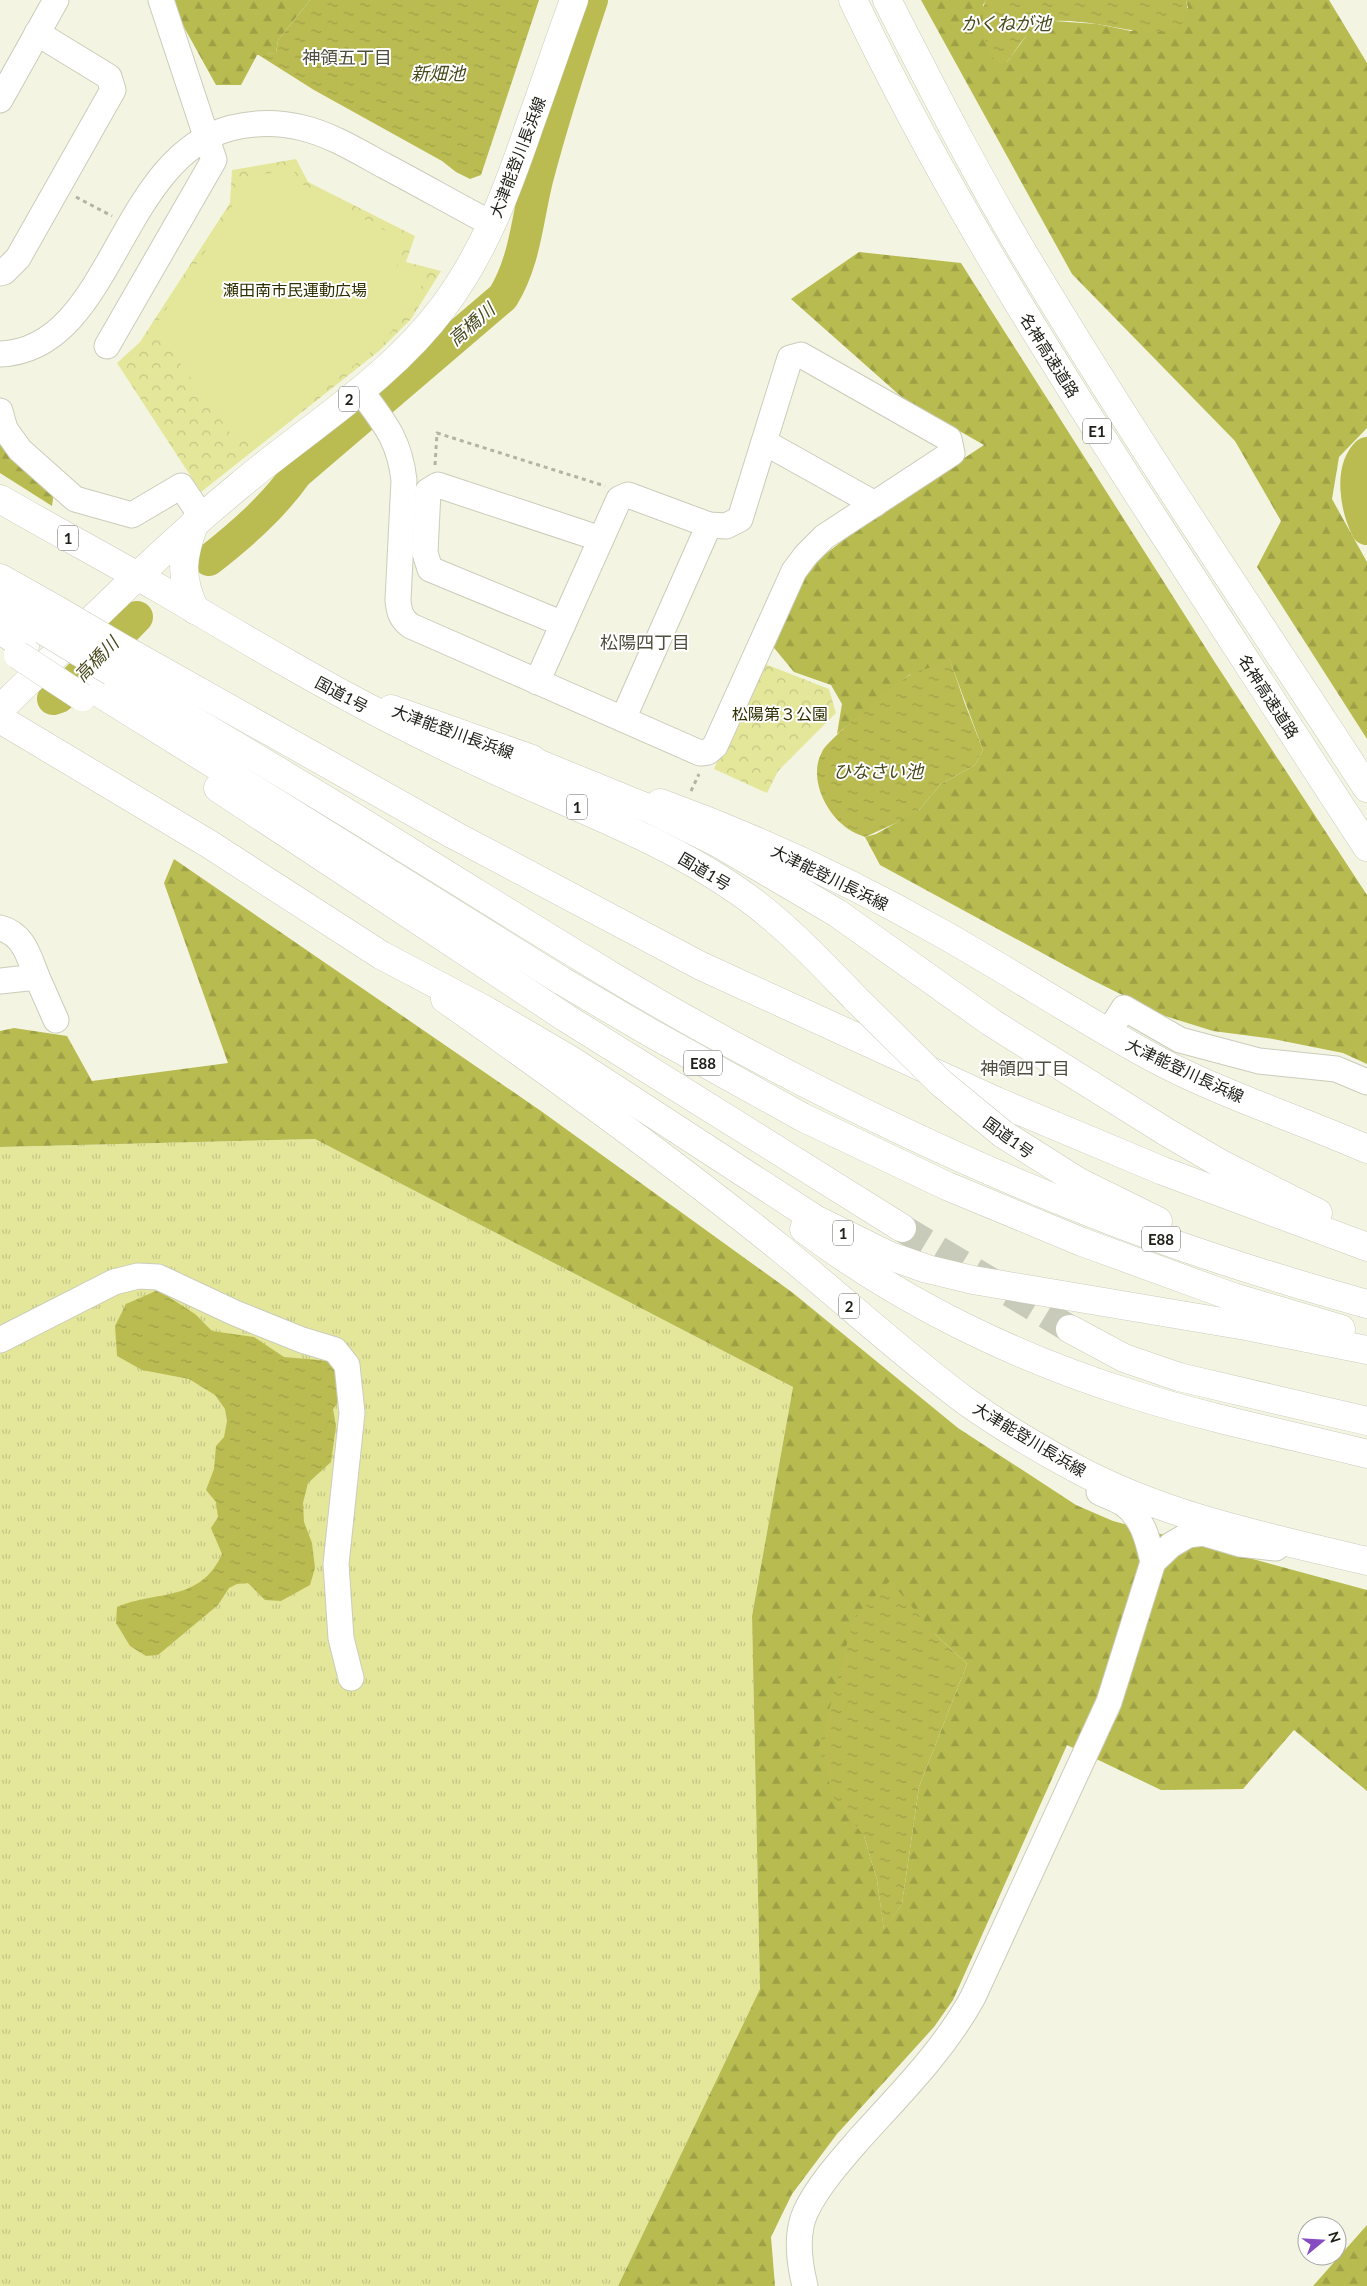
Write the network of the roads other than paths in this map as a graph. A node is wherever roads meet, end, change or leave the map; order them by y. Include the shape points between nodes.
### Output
1 (56, 0) edge
2 (161, 0) edge
3 (574, 0) edge
4 (853, 0) edge
5 (886, 0) edge
6 (37, 33) junction
7 (3, 87) edge
8 (206, 138) junction
9 (492, 224) junction
10 (0, 273) edge
11 (107, 346) dead end
12 (0, 355) edge
13 (368, 401) junction
14 (0, 411) edge
15 (764, 442) junction
16 (0, 500) edge
17 (875, 504) junction
18 (199, 519) junction
19 (709, 524) junction
20 (601, 539) junction
21 (137, 576) junction
22 (0, 578) edge
23 (0, 603) edge
24 (194, 610) junction
25 (563, 624) junction
26 (0, 630) edge
27 (29, 636) edge
28 (270, 655) junction
29 (102, 677) junction
30 (537, 682) junction
31 (0, 709) edge
32 (0, 719) edge
33 (623, 719) junction
34 (510, 752) junction
35 (1367, 788) edge
36 (1367, 847) edge
37 (0, 928) edge
38 (381, 955) junction
39 (37, 977) junction
40 (0, 982) edge
41 (56, 1020) dead end
42 (1108, 1033) junction
43 (1367, 1082) edge
44 (627, 1096) junction
45 (1367, 1149) edge
46 (902, 1228) tunnel mouth
47 (1367, 1236) edge
48 (1367, 1247) edge
49 (1367, 1294) edge
50 (1367, 1304) edge
51 (1070, 1329) tunnel mouth
52 (2, 1334) edge
53 (1367, 1336) edge
54 (1367, 1350) edge
55 (1367, 1421) edge
56 (1048, 1453) junction
57 (1367, 1454) edge
58 (1309, 1548) junction
59 (1367, 1561) edge
60 (1153, 1562) junction
61 (350, 1678) dead end
62 (805, 2286) edge

1 - 6 street
2 - 8 street
3 - 9 main road, 大津能登川長浜線 / 2 via 508,191
4 - 36 main road, 名神高速道路 / E1 via 931,153 1004,280 1098,432
5 - 35 main road, 名神高速道路 / E1 via 1032,268
6 - 7 street
6 - 10 street via 109,77 113,90 18,258
8 - 9 street via 249,124 276,123 303,128 353,149
8 - 11 street via 214,160
8 - 12 street via 186,151 150,191 95,285 62,328 41,344 16,354
9 - 13 main road, 大津能登川長浜線 / 2 via 466,274 445,305 415,343 378,377
13 - 18 main road, 大津能登川長浜線 / 2
13 - 30 street via 398,446 404,480 398,600 404,621
14 - 18 street via 5,429 20,450 75,499 132,515 181,486
15 - 17 street
15 - 17 street via 790,358 801,355 949,439 952,453
15 - 19 street via 740,520 726,526
16 - 21 main road, 国道1号 / 1
17 - 33 street via 824,537 794,572 715,746 704,763 700,753
18 - 21 main road, 大津能登川長浜線 / 2
18 - 24 main road via 183,562 186,591
19 - 20 street via 628,496 619,499
19 - 33 street
20 - 25 street
20 - 25 street via 438,485 428,491 425,553 430,569
21 - 24 main road, 国道1号 / 1
21 - 31 main road, 大津能登川長浜線 / 2
22 - 27 main road, E88
23 - 27 main road, E88
24 - 28 main road, 国道1号 / 1
25 - 30 street
26 - 27 main road, E88
27 - 29 main road, E88, bridge
27 - 29 main road, E88
28 - 34 main road, 大津能登川長浜線 via 352,693
28 - 49 main road, 国道1号 / 1, bridge via 439,744 656,843 740,892 809,951 941,1083 1003,1134 1079,1182 1170,1226 1263,1262
29 - 46 main road, E88 via 566,1018
29 - 48 main road, E88 via 454,835 701,966 996,1101 1163,1171
29 - 50 main road, E88 via 664,1006 886,1124 1094,1215 1246,1268
29 - 53 main road, E88 via 562,981 802,1117 947,1186 1082,1242 1233,1297
30 - 33 street
32 - 38 main road, 1 via 209,844
34 - 42 main road, 大津能登川長浜線 via 682,811 819,870 942,934
34 - 47 main road via 650,809 718,842 837,913 992,1023 1168,1133 1223,1165
37 - 39 street via 25,945
38 - 44 main road, 1 via 487,1011
38 - 56 main road, 大津能登川長浜線 / 2 via 563,1082 651,1148 780,1248 967,1402
39 - 40 street
39 - 41 street
42 - 43 street via 1124,1008 1180,1040 1259,1060 1336,1069
42 - 45 main road, 大津能登川長浜線 via 1193,1076
44 - 54 main road, 1 via 808,1214 852,1239 899,1259 973,1280
44 - 57 main road via 854,1265 898,1292 987,1337 1042,1362 1135,1395
51 - 55 main road via 1124,1358 1179,1377
52 - 61 street via 114,1282 138,1276 158,1277 235,1313 335,1350 347,1366 352,1413 336,1564 341,1638
56 - 58 main road, 大津能登川長浜線 / 2 via 1083,1472 1177,1512
56 - 60 street via 1074,1476 1123,1503 1133,1513 1148,1537
58 - 59 main road, 大津能登川長浜線 / 2
58 - 60 street via 1240,1544 1203,1533 1188,1535
60 - 62 street via 1109,1702 973,1997 944,2043 836,2166 806,2212 799,2238

